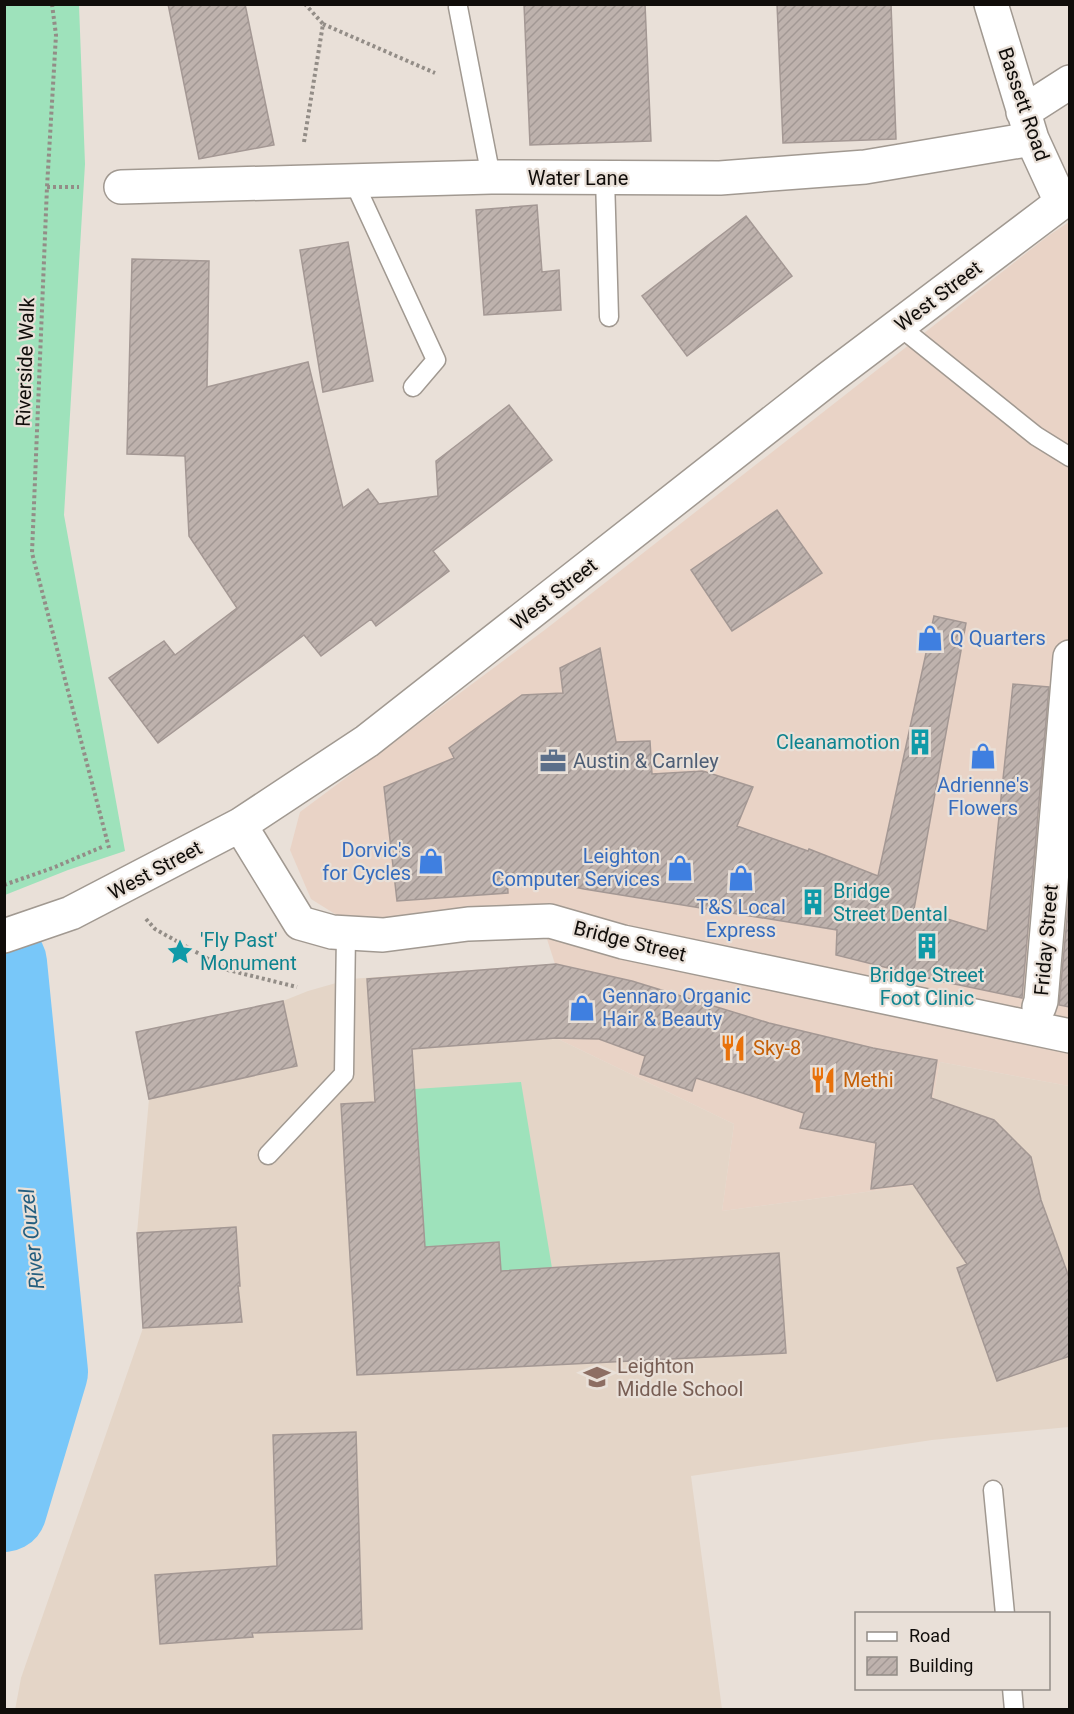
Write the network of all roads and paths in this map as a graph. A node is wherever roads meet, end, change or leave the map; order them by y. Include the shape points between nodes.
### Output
1 (52, 4) edge
2 (305, 4) edge
3 (991, 4) edge
4 (458, 7) dead end
5 (323, 24) junction
6 (1070, 82) edge
7 (474, 91) junction
8 (1028, 126) junction
9 (491, 177) junction
10 (605, 178) junction
11 (352, 180) junction
12 (298, 181) junction
13 (122, 187) dead end
14 (1065, 199) edge
15 (609, 317) dead end
16 (899, 326) junction
17 (413, 387) dead end
18 (1070, 458) edge
19 (1070, 657) edge
20 (240, 825) junction
21 (108, 844) junction
22 (4, 885) edge
23 (119, 889) junction
24 (346, 933) junction
25 (4, 936) edge
26 (297, 987) dead end
27 (1039, 1007) dead end
28 (1070, 1035) edge
29 (268, 1155) dead end
30 (993, 1490) dead end
31 (1005, 1612) edge
32 (1012, 1690) edge
33 (1014, 1710) edge

1 - 21 path, Riverside Walk via 56,35 32,553
2 - 5 path
3 - 8 street, Bassett Road
4 - 7 lane
5 - 7 path
5 - 12 path
6 - 8 street
7 - 9 lane
8 - 10 street, Water Lane via 866,167 720,178
8 - 14 street, Bassett Road
9 - 10 street, Water Lane
9 - 11 street, Water Lane
10 - 15 lane
11 - 12 street, Water Lane
11 - 17 lane via 436,360
12 - 13 street, Water Lane
14 - 16 street, West Street
16 - 18 lane via 1036,436
16 - 20 street, West Street via 367,741
19 - 27 street, Friday Street
20 - 23 street, West Street
20 - 24 street, Bridge Street via 300,923
21 - 22 path
21 - 23 path, Riverside Walk
23 - 25 street, West Street via 71,913
23 - 26 path via 155,928 228,970
24 - 28 street, Bridge Street via 383,935 468,924 550,921 623,942
24 - 29 lane via 344,1074
30 - 31 lane
32 - 33 lane

